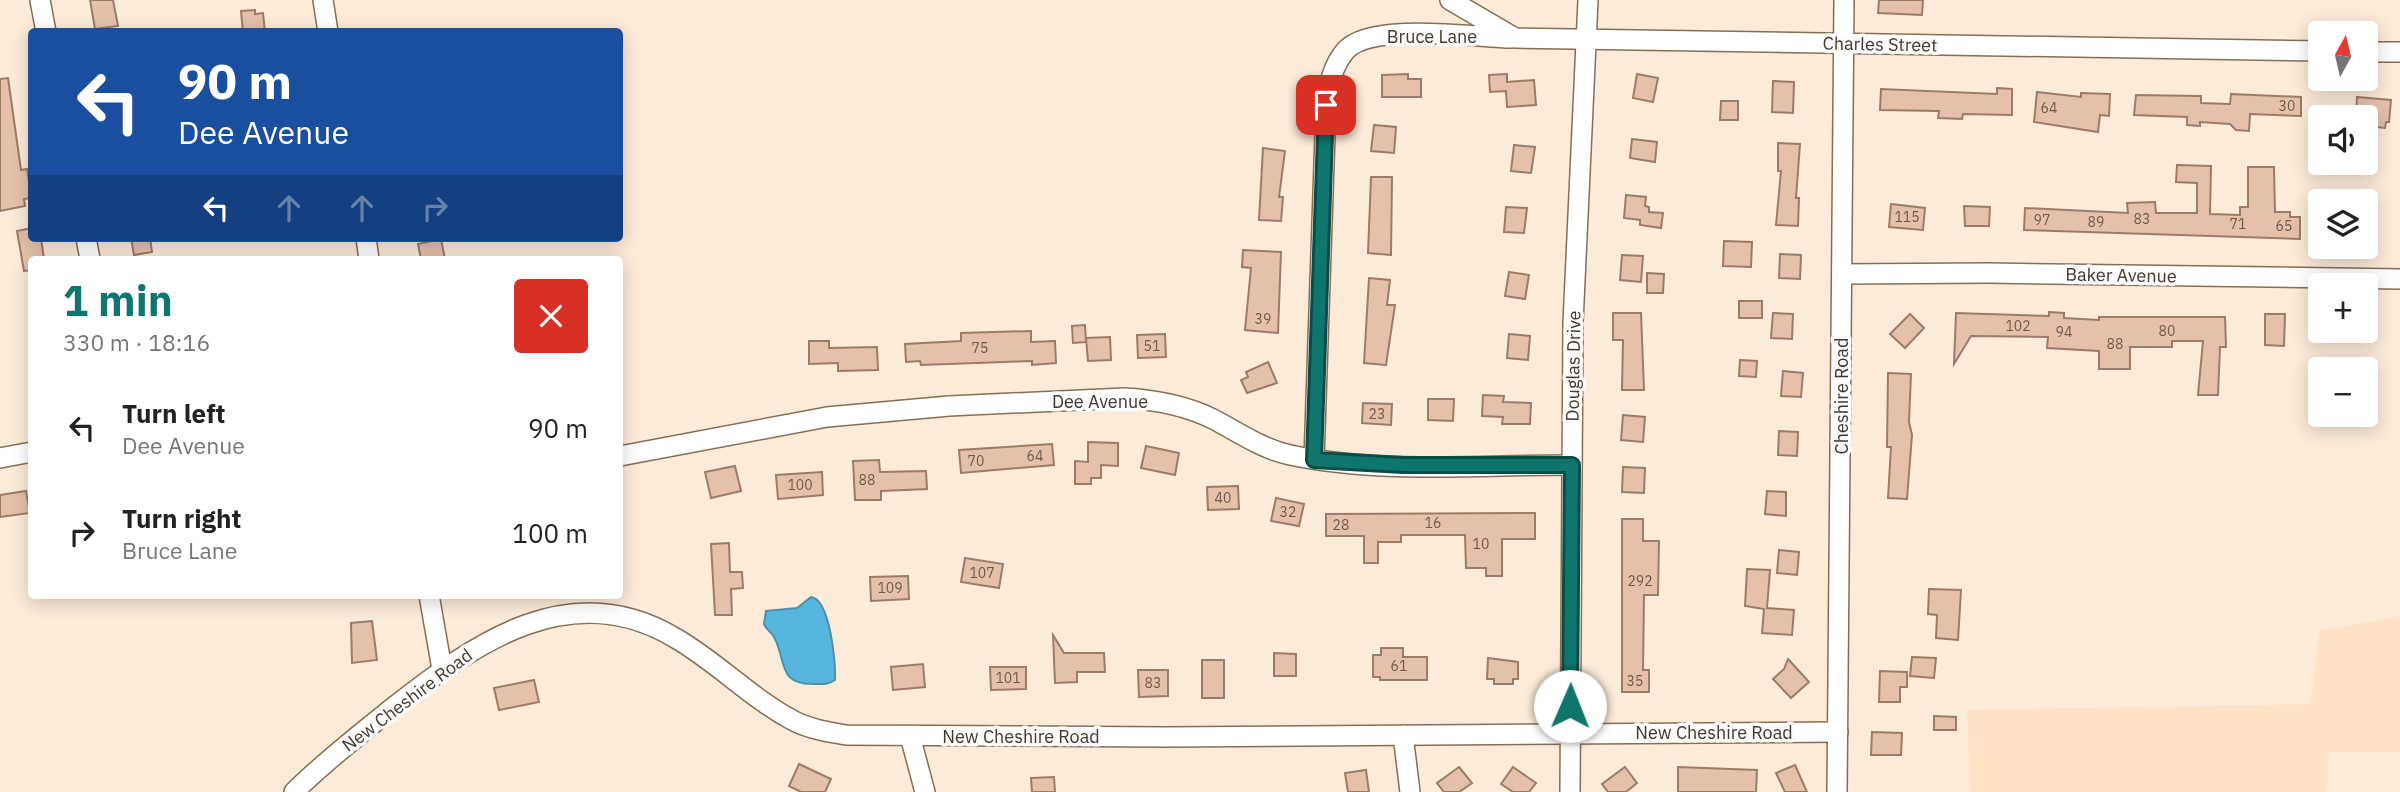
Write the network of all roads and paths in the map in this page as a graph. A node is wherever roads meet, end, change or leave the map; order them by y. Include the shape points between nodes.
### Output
1 (40, 0) edge
2 (323, 0) edge
3 (1450, 0) edge
4 (1588, 0) edge
5 (1844, 0) edge
6 (45, 28) edge
7 (327, 28) edge
8 (1515, 38) junction
9 (1587, 40) junction
10 (1843, 44) junction
11 (2308, 51) edge
12 (2378, 52) edge
13 (2400, 52) edge
14 (1842, 274) junction
15 (2400, 279) edge
16 (28, 453) edge
17 (623, 455) edge
18 (0, 458) edge
19 (1314, 460) junction
20 (1572, 465) junction
21 (430, 599) edge
22 (442, 669) junction
23 (1570, 732) junction
24 (1839, 732) junction
25 (1403, 734) junction
26 (910, 736) junction
27 (294, 792) edge
28 (925, 792) edge
29 (1410, 792) edge
30 (1570, 792) edge
31 (1837, 792) edge

1 - 6 street
2 - 7 street
3 - 8 street, Charles Street
4 - 9 street, Douglas Drive
5 - 10 street, Cheshire Road
8 - 9 street, Charles Street
8 - 19 street, Bruce Lane via 1385,34 1363,39 1337,62 1326,105
9 - 10 street, Charles Street
9 - 20 street, Douglas Drive via 1573,323
10 - 11 street, Charles Street
10 - 14 street, Cheshire Road
12 - 13 street
14 - 15 street, Baker Avenue
14 - 24 street, Cheshire Road
16 - 18 street
17 - 19 street, Dee Avenue via 766,426 875,412 1125,398 1183,407 1259,444
19 - 20 street, Dee Avenue
20 - 23 street, Douglas Drive
21 - 22 street
22 - 26 street, New Cheshire Road via 534,622 565,613 622,614 678,639 795,722 845,735
22 - 27 street, New Cheshire Road
23 - 24 street, New Cheshire Road
23 - 25 street, New Cheshire Road
23 - 30 street, Douglas Drive
24 - 31 street, Cheshire Road
25 - 26 street, New Cheshire Road
25 - 29 street
26 - 28 street

